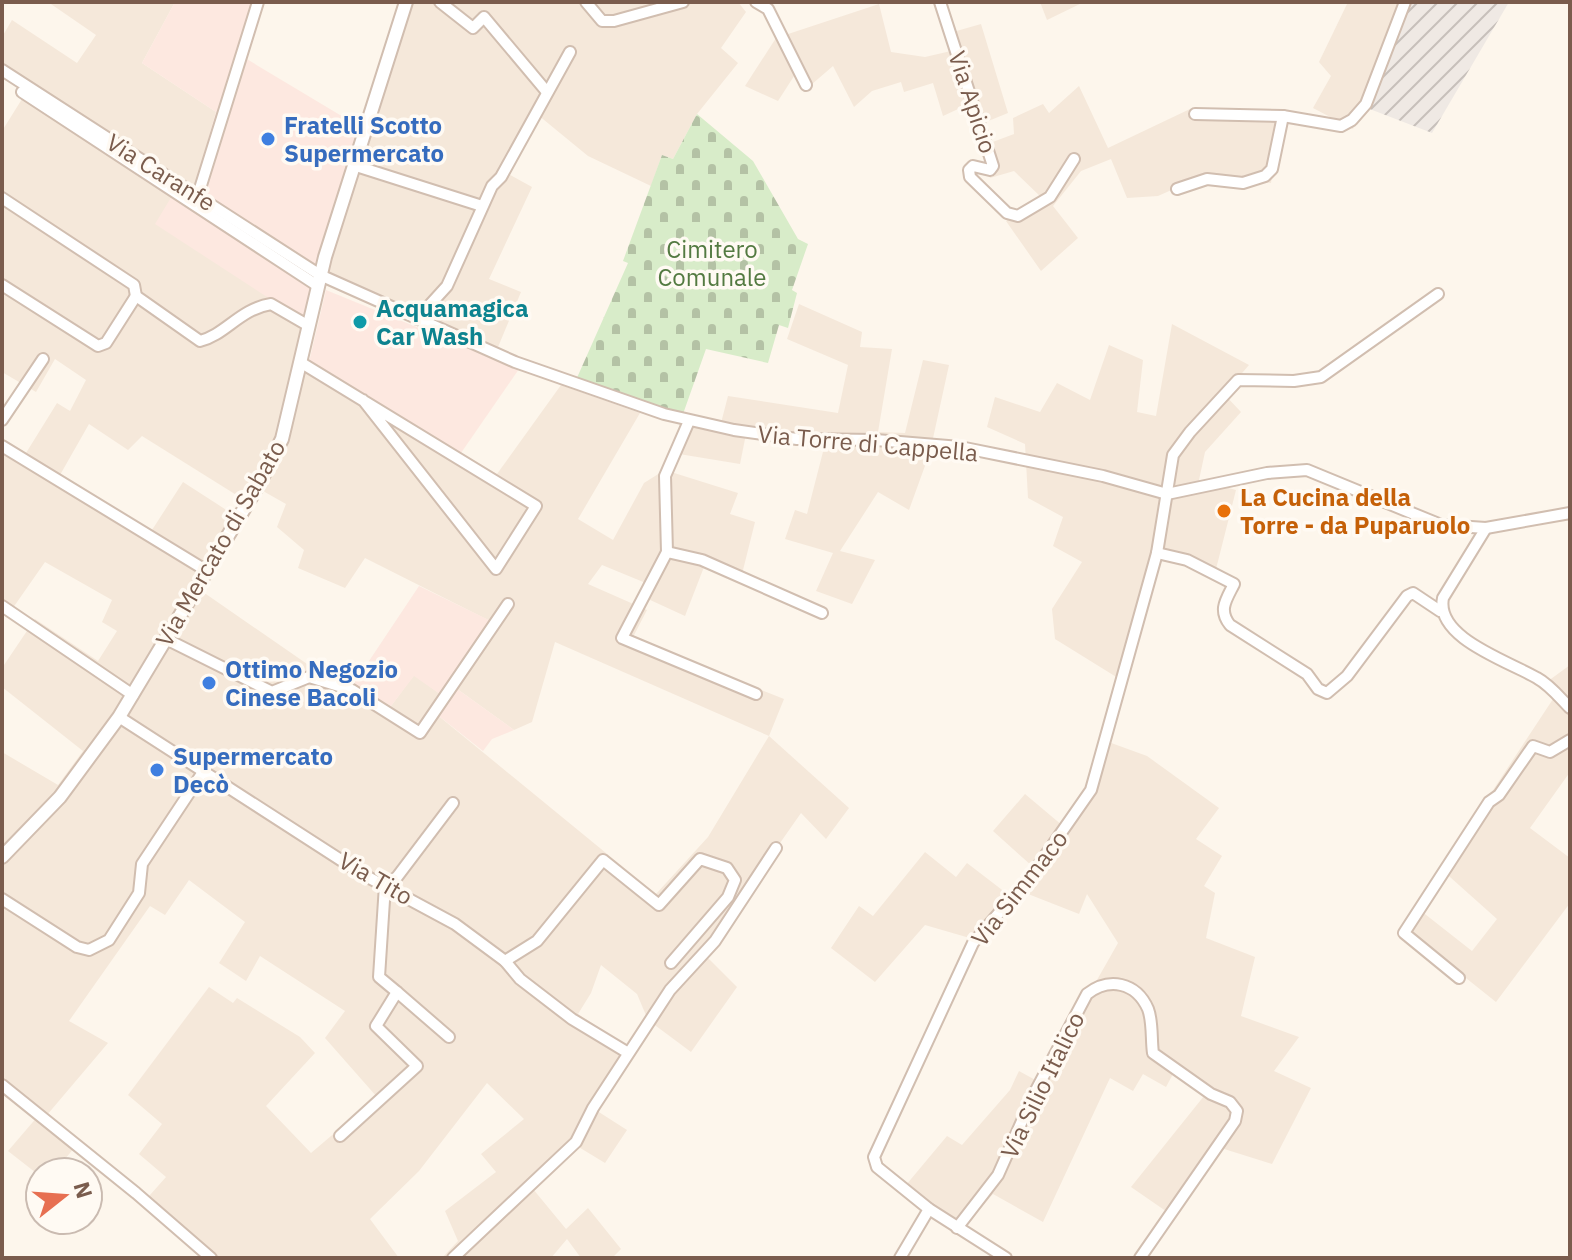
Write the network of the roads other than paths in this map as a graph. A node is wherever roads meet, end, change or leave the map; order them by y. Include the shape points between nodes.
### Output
1 (258, 2) edge
2 (406, 2) edge
3 (440, 2) edge
4 (586, 2) edge
5 (683, 2) edge
6 (756, 2) edge
7 (940, 2) edge
8 (1405, 2) edge
9 (570, 52) dead end
10 (2, 70) edge
11 (2, 78) edge
12 (806, 85) dead end
13 (547, 92) junction
14 (1195, 114) dead end
15 (1283, 116) junction
16 (1074, 159) dead end
17 (353, 165) junction
18 (1177, 189) dead end
19 (198, 195) junction
20 (2, 198) edge
21 (482, 206) junction
22 (319, 281) junction
23 (2, 285) edge
24 (1438, 294) dead end
25 (136, 296) junction
26 (417, 319) junction
27 (309, 326) junction
28 (43, 359) dead end
29 (300, 362) junction
30 (363, 400) junction
31 (2, 420) edge
32 (689, 421) junction
33 (2, 446) edge
34 (1167, 494) junction
35 (1570, 513) edge
36 (1486, 528) junction
37 (667, 552) junction
38 (1157, 553) junction
39 (207, 571) junction
40 (508, 604) dead end
41 (2, 606) edge
42 (1440, 611) junction
43 (822, 613) dead end
44 (166, 639) junction
45 (756, 694) dead end
46 (133, 695) junction
47 (1570, 708) edge
48 (119, 717) junction
49 (1570, 740) edge
50 (203, 772) junction
51 (453, 803) dead end
52 (776, 848) dead end
53 (2, 857) edge
54 (385, 885) junction
55 (2, 899) edge
56 (505, 961) junction
57 (671, 963) dead end
58 (1459, 978) dead end
59 (397, 992) junction
60 (449, 1037) dead end
61 (625, 1051) dead end
62 (2, 1085) edge
63 (340, 1136) dead end
64 (929, 1209) junction
65 (957, 1228) junction
66 (211, 1258) edge
67 (453, 1258) edge
68 (900, 1258) edge
69 (1006, 1258) edge
70 (1140, 1258) edge

1 - 19 street
2 - 17 street, Via Mercato di Sabato
3 - 13 street via 473,28 484,17
4 - 5 street via 602,21
6 - 12 street via 768,9
7 - 16 street, Via Apicio via 993,166 973,166 970,177 1007,213 1018,216 1050,197
8 - 15 street via 1366,104 1352,120 1341,126
9 - 13 street
10 - 19 street, Via Caranfe
11 - 22 street
13 - 21 street
14 - 15 street
15 - 18 street via 1272,169 1265,176 1243,183 1207,179
17 - 21 street
17 - 22 street, Via Mercato di Sabato
19 - 22 street, Via Caranfe
20 - 25 street via 134,285
21 - 26 street via 447,286
22 - 26 street, Via Torre di Cappella
22 - 27 street, Via Mercato di Sabato
23 - 25 street via 98,346 106,343
24 - 34 street, Via Simmaco via 1321,377 1238,380 1173,455
25 - 27 street via 200,341 229,321 271,304
26 - 32 street, Via Torre di Cappella via 566,382
27 - 29 street, Via Mercato di Sabato
28 - 31 street
29 - 30 street
29 - 39 street, Via Mercato di Sabato via 282,439
30 - 30 street via 536,506 496,569 439,496
32 - 34 street, Via Torre di Cappella via 797,439 960,447
32 - 37 street via 665,476
33 - 39 street
34 - 36 street, Via Torre di Cappella via 1307,470 1441,525
34 - 38 street, Via Simmaco
35 - 36 street, Via Torre di Cappella
36 - 42 street
37 - 43 street via 702,560
37 - 45 street via 622,638
38 - 42 street via 1187,560 1234,584 1223,617 1327,693 1347,676 1407,596 1413,593
38 - 64 street, Via Simmaco via 1091,790 1031,876 973,943 874,1157 877,1167
39 - 44 street, Via Mercato di Sabato
40 - 44 street via 420,733 352,690 309,677 272,692
41 - 46 street
42 - 47 street via 1455,632 1541,680
44 - 46 street, Via Mercato di Sabato
46 - 48 street, Via Mercato di Sabato
48 - 50 street, Via Tito
48 - 53 street, Via Mercato di Sabato via 60,797
49 - 58 street via 1550,752 1533,746 1489,802 1404,933
50 - 54 street, Via Tito
50 - 55 street via 142,864 139,893 100,947 77,947
51 - 54 street via 397,877
52 - 67 street via 715,941 670,990 576,1142
54 - 56 street, Via Tito via 455,924
54 - 59 street via 379,977
56 - 57 street via 537,941 603,860 659,905 700,859 727,868 735,880 728,897
56 - 61 street, Via Tito via 565,1014
59 - 60 street
59 - 63 street via 376,1026 417,1066
62 - 66 street
64 - 65 street, Via Simmaco
64 - 68 street
65 - 69 street, Via Simmaco
65 - 70 street, Via Silio Italico via 998,1175 1087,994 1101,984 1122,985 1136,989 1148,1008 1153,1053 1237,1111

